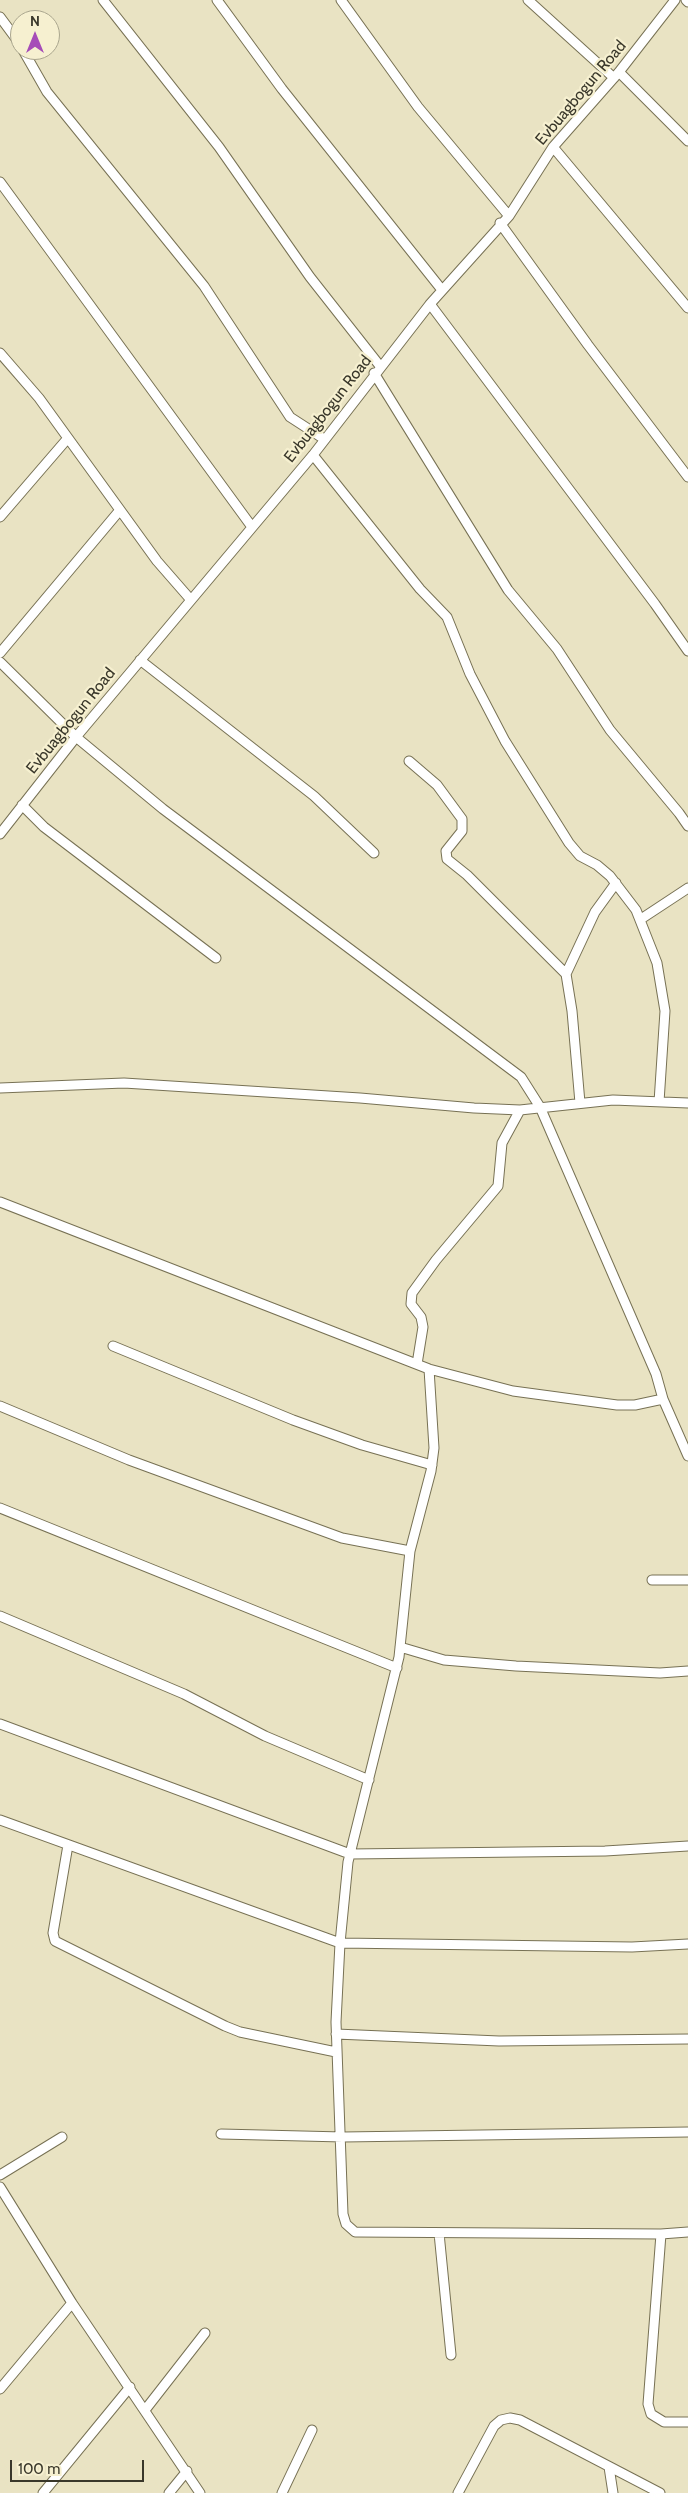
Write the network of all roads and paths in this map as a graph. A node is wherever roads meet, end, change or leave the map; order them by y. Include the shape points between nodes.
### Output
1 (102, 0) edge
2 (217, 0) edge
3 (342, 0) edge
4 (528, 0) edge
5 (675, 0) edge
6 (0, 17) edge
7 (10, 30) edge
8 (29, 60) edge
9 (616, 75) junction
10 (688, 141) edge
11 (554, 147) junction
12 (0, 182) edge
13 (508, 216) junction
14 (500, 223) junction
15 (442, 290) junction
16 (430, 304) junction
17 (688, 308) edge
18 (0, 353) edge
19 (377, 370) junction
20 (68, 438) junction
21 (324, 438) junction
22 (313, 454) junction
23 (688, 477) edge
24 (120, 510) junction
25 (0, 517) edge
26 (252, 527) junction
27 (191, 600) junction
28 (688, 651) edge
29 (0, 653) edge
30 (140, 660) junction
31 (0, 662) edge
32 (76, 737) junction
33 (408, 761) dead end
34 (22, 805) junction
35 (688, 826) edge
36 (0, 834) edge
37 (374, 853) dead end
38 (616, 883) junction
39 (688, 888) edge
40 (641, 919) junction
41 (216, 958) dead end
42 (566, 974) junction
43 (0, 1088) edge
44 (659, 1102) junction
45 (580, 1103) junction
46 (688, 1103) edge
47 (540, 1107) junction
48 (520, 1110) junction
49 (0, 1202) edge
50 (113, 1346) dead end
51 (417, 1364) junction
52 (429, 1368) junction
53 (663, 1399) junction
54 (0, 1406) edge
55 (688, 1456) edge
56 (432, 1465) junction
57 (0, 1508) edge
58 (410, 1551) junction
59 (652, 1580) dead end
60 (688, 1580) edge
61 (0, 1616) edge
62 (400, 1647) junction
63 (396, 1668) junction
64 (688, 1671) edge
65 (0, 1724) edge
66 (369, 1780) junction
67 (0, 1820) edge
68 (68, 1845) junction
69 (688, 1846) edge
70 (350, 1854) junction
71 (340, 1943) junction
72 (688, 1944) edge
73 (336, 2034) junction
74 (688, 2038) edge
75 (336, 2052) junction
76 (688, 2132) edge
77 (221, 2134) dead end
78 (62, 2137) dead end
79 (339, 2137) junction
80 (0, 2175) edge
81 (0, 2187) edge
82 (688, 2232) edge
83 (439, 2233) junction
84 (662, 2234) junction
85 (72, 2303) junction
86 (205, 2333) dead end
87 (451, 2355) dead end
88 (130, 2387) junction
89 (0, 2389) edge
90 (145, 2410) junction
91 (688, 2422) edge
92 (312, 2430) dead end
93 (609, 2467) junction
94 (187, 2471) junction
95 (43, 2493) edge
96 (169, 2493) edge
97 (200, 2493) edge
98 (282, 2493) edge
99 (458, 2493) edge
100 (613, 2493) edge
101 (660, 2493) edge

1 - 19 street via 219,147
2 - 15 street via 282,89
3 - 13 street via 418,107
4 - 9 street
5 - 9 street, Evbuagbogun Road
6 - 7 street
8 - 21 street via 47,92 204,286 290,417
9 - 10 street
9 - 11 street, Evbuagbogun Road
11 - 13 street, Evbuagbogun Road
11 - 17 street
12 - 26 street
13 - 14 street, Evbuagbogun Road
14 - 15 street, Evbuagbogun Road
14 - 23 street
15 - 16 street, Evbuagbogun Road
16 - 19 street, Evbuagbogun Road
16 - 28 street
18 - 20 street
19 - 21 street, Evbuagbogun Road
19 - 35 street via 508,590 557,649 610,730
20 - 24 street
20 - 25 street
21 - 22 street, Evbuagbogun Road
22 - 26 street, Evbuagbogun Road
22 - 38 street via 420,589 447,617 470,674 504,741 580,856 598,865
24 - 27 street
24 - 29 street
26 - 27 street, Evbuagbogun Road
27 - 30 street, Evbuagbogun Road
30 - 32 street, Evbuagbogun Road
30 - 37 street via 314,796
31 - 32 street
32 - 34 street, Evbuagbogun Road
32 - 47 street via 163,809 500,1060 521,1077
33 - 42 street via 437,785 462,819 462,830 446,850 447,858
34 - 36 street, Evbuagbogun Road
34 - 41 street via 44,827
38 - 40 street
38 - 42 street via 595,912
39 - 40 street
40 - 44 street via 658,963 665,1011
42 - 45 street
43 - 48 street via 124,1083
44 - 45 street via 613,1100
44 - 46 street
45 - 47 street
47 - 48 street
47 - 53 street via 656,1374
48 - 51 street via 502,1143 498,1186 412,1293 411,1304 421,1316 423,1327
49 - 51 street
50 - 56 street via 293,1420 362,1445
51 - 52 street
52 - 53 street via 513,1391 617,1405
52 - 56 street via 434,1448
53 - 55 street
54 - 58 street via 129,1460 342,1538
56 - 58 street
57 - 63 street
58 - 62 street
59 - 60 street
61 - 66 street via 184,1694 265,1736
62 - 63 street
62 - 64 street via 444,1660 660,1674
63 - 66 street
65 - 70 street
66 - 70 street
67 - 68 street
68 - 71 street
68 - 75 street via 54,1941 240,2032
69 - 70 street via 606,1851
70 - 71 street
71 - 72 street via 622,1947
71 - 73 street
73 - 74 street via 499,2041
73 - 75 street
75 - 79 street
76 - 79 street
77 - 79 street
78 - 80 street
79 - 83 street via 343,2214 349,2228 355,2232
81 - 85 street
82 - 84 street
83 - 84 street
83 - 87 street
84 - 91 street via 648,2404 651,2414 664,2422
85 - 88 street
85 - 89 street
86 - 90 street
88 - 90 street
88 - 95 street
90 - 94 street
92 - 98 street
93 - 99 street via 520,2420 510,2418 494,2426
93 - 100 street
93 - 101 street
94 - 96 street
94 - 97 street

